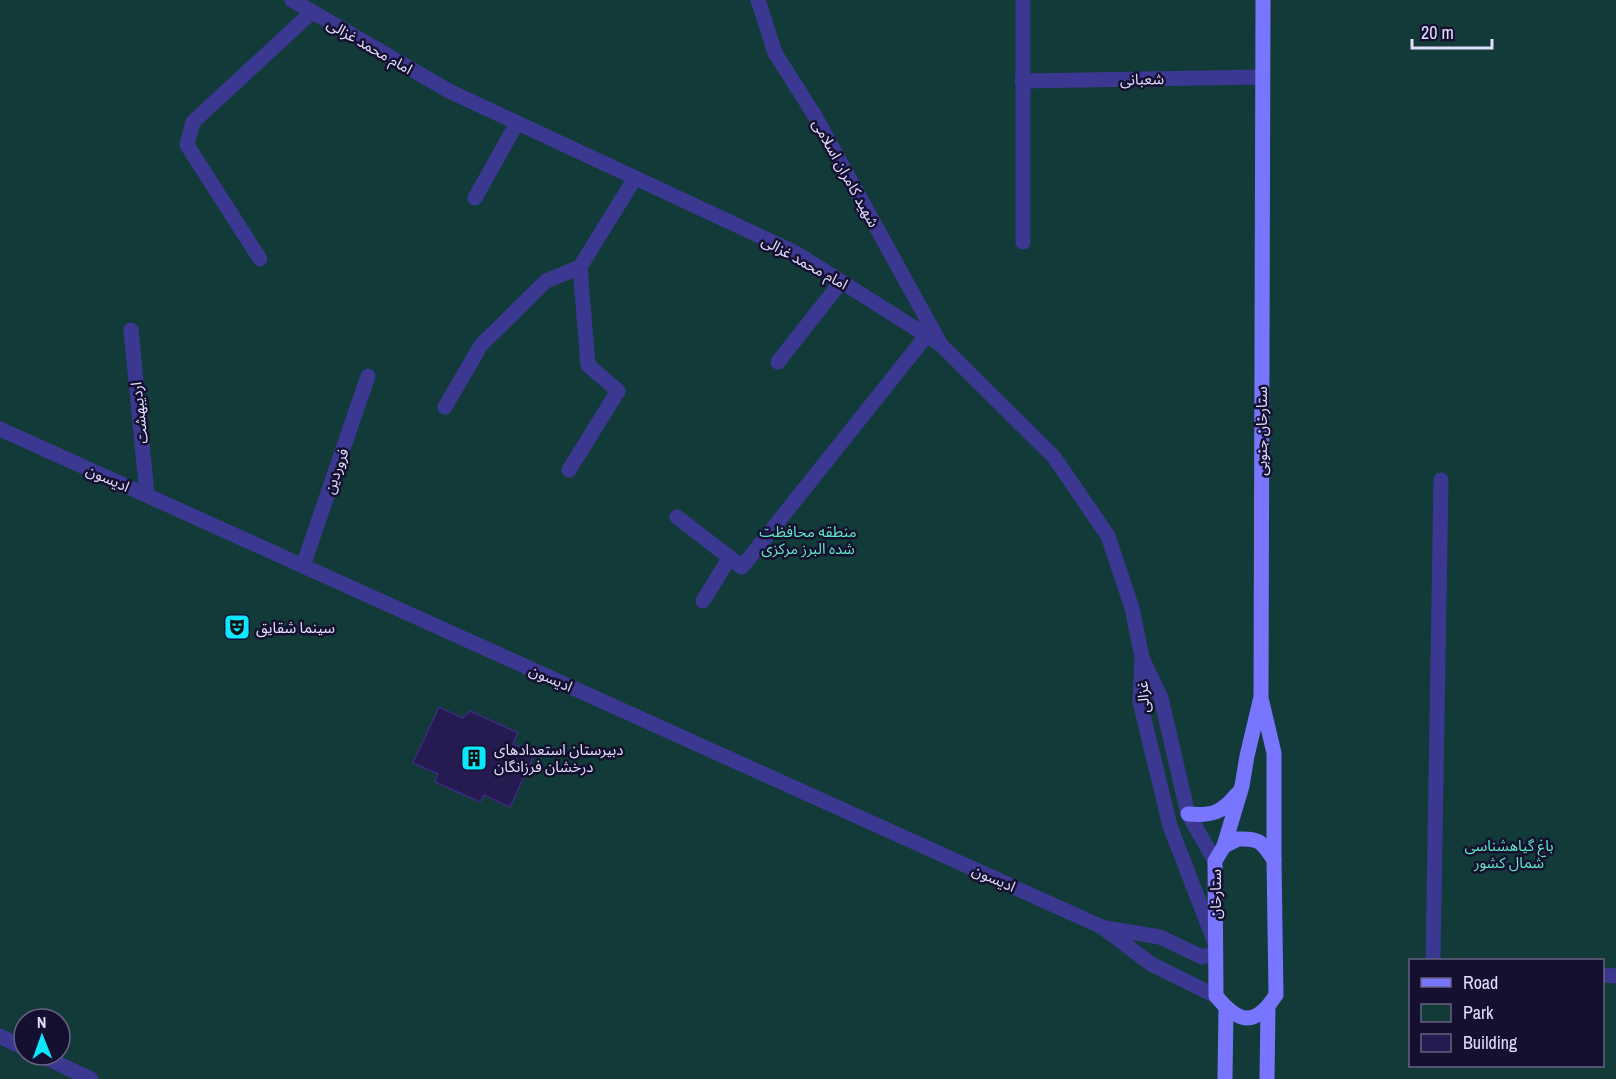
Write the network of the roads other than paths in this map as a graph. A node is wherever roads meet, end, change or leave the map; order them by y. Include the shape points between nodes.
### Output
1 (292, 0) edge
2 (758, 0) edge
3 (1023, 0) edge
4 (1263, 0) edge
5 (312, 12) junction
6 (1262, 76) junction
7 (1022, 81) junction
8 (517, 123) junction
9 (635, 178) junction
10 (475, 198) dead end
11 (1023, 242) dead end
12 (260, 259) dead end
13 (580, 267) junction
14 (841, 282) junction
15 (131, 330) dead end
16 (927, 335) junction
17 (940, 344) junction
18 (778, 362) dead end
19 (368, 376) dead end
20 (445, 407) dead end
21 (0, 429) edge
22 (569, 470) dead end
23 (1441, 480) dead end
24 (147, 495) junction
25 (677, 517) dead end
26 (730, 557) junction
27 (303, 566) junction
28 (703, 601) dead end
29 (1142, 657) junction
30 (1261, 698) junction
31 (1242, 786) junction
32 (1188, 814) junction
33 (1224, 846) junction
34 (1274, 860) junction
35 (1215, 861) junction
36 (1102, 927) junction
37 (1216, 948) junction
38 (1433, 959) edge
39 (1221, 1002) junction
40 (1268, 1007) junction
41 (66, 1067) edge
42 (91, 1079) edge
43 (1225, 1079) edge
44 (1267, 1079) edge

1 - 5 street, امام محمد غزالی
2 - 17 street, شهید کامران اسلامی via 775,53 815,116
3 - 7 street
4 - 6 main road, ستارخان جنوبی
5 - 8 street, امام محمد غزالی via 448,91
5 - 12 street via 193,122 187,145
6 - 7 street, شعبانی
6 - 30 main road, ستارخان جنوبی
7 - 11 street
8 - 9 street, امام محمد غزالی
8 - 10 street
9 - 13 street
9 - 14 street, امام محمد غزالی via 796,253
13 - 20 street via 546,281 481,345
13 - 22 street via 588,365 618,392
14 - 16 street, امام محمد غزالی
14 - 18 street
15 - 24 street, اردیبهشت
16 - 17 street, امام محمد غزالی
16 - 26 street via 742,567
17 - 29 street, امام محمد غزالی via 1054,457 1108,536 1132,608
19 - 27 street, فروردین
21 - 24 street, ادیسون
23 - 38 street
24 - 27 street, ادیسون
25 - 26 street
26 - 28 street
27 - 36 street, ادیسون
29 - 32 street, غزالی via 1161,698
29 - 37 street, غزالی via 1140,702 1170,826
30 - 31 main road, ستارخان
30 - 34 main road, ستارخان جنوبی via 1274,753
31 - 32 main road via 1228,806 1208,816
31 - 33 main road, ستارخان
32 - 35 street, غزالی
33 - 34 main road via 1252,838 1264,845
33 - 35 main road, ستارخان
34 - 40 main road via 1276,995
35 - 37 main road, ستارخان
36 - 37 street, ادیسون via 1160,937 1202,957
36 - 39 street, ادیسون via 1151,964
37 - 39 main road, ستارخان
39 - 40 main road via 1240,1018 1255,1018
39 - 43 main road, ستارخان
40 - 44 main road
41 - 42 street

